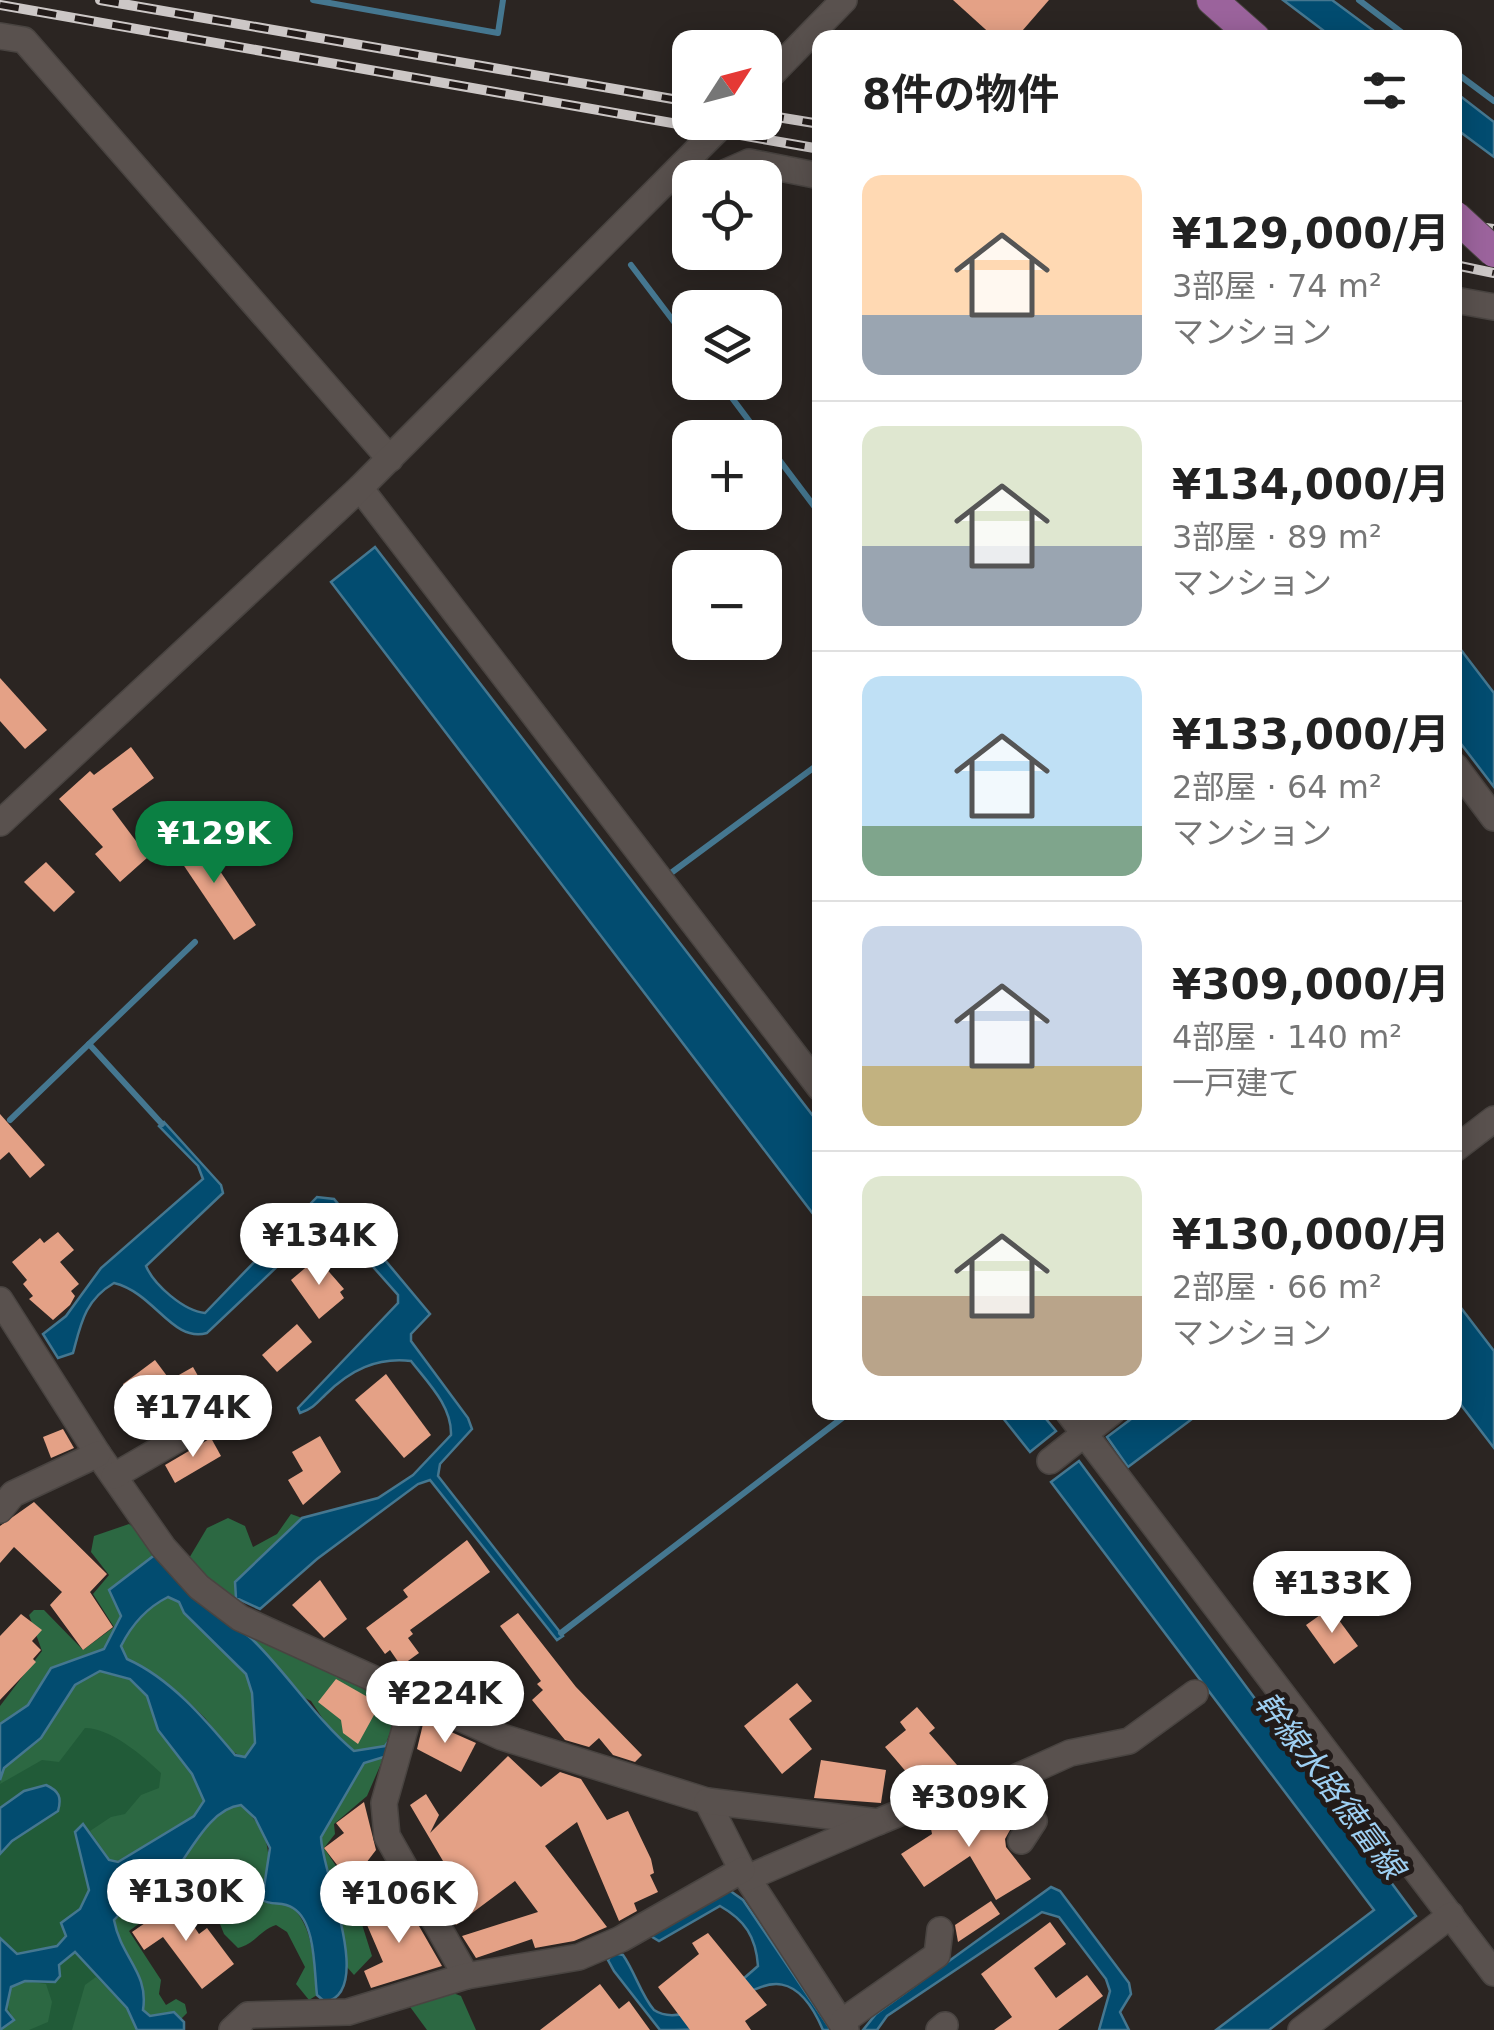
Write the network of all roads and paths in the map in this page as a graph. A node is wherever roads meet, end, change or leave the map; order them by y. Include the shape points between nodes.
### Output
1 (844, 0) edge
2 (1212, 0) edge
3 (815, 30) edge
4 (1246, 30) edge
5 (812, 33) edge
6 (0, 36) edge
7 (782, 64) edge
8 (708, 140) edge
9 (689, 160) edge
10 (782, 169) edge
11 (812, 174) edge
12 (672, 177) edge
13 (1462, 222) edge
14 (1494, 252) edge
15 (1462, 301) edge
16 (1494, 307) edge
17 (390, 459) junction
18 (360, 488) junction
19 (1462, 775) edge
20 (1494, 818) edge
21 (0, 824) edge
22 (812, 1078) edge
23 (1494, 1119) edge
24 (1462, 1144) edge
25 (0, 1300) edge
26 (214, 1418) dead end
27 (1069, 1420) edge
28 (1104, 1420) edge
29 (1074, 1448) junction
30 (98, 1454) junction
31 (114, 1476) junction
32 (0, 1510) edge
33 (1195, 1693) dead end
34 (414, 1697) junction
35 (1008, 1781) junction
36 (707, 1801) junction
37 (878, 1822) junction
38 (1021, 1841) dead end
39 (745, 1874) junction
40 (1450, 1916) junction
41 (940, 1930) dead end
42 (1494, 1973) edge
43 (466, 1976) junction
44 (844, 2026) edge
45 (232, 2030) edge
46 (1301, 2030) edge

1 - 3 street
2 - 4 main road
5 - 7 street
6 - 17 street via 24,40
8 - 9 street
10 - 11 street
12 - 17 street
13 - 14 main road, bridge
15 - 16 street
17 - 18 street
18 - 21 street
18 - 22 street
19 - 20 street
23 - 24 street
25 - 30 street
26 - 31 street
27 - 29 street
28 - 29 street
29 - 40 street via 1113,1472
30 - 31 street
30 - 32 street via 13,1494
31 - 34 street via 164,1547 226,1608
33 - 35 street via 1129,1741 1070,1753
34 - 36 street via 502,1737
34 - 43 street via 384,1803 388,1836
35 - 37 street via 940,1796
35 - 38 street via 1034,1821
36 - 37 street
36 - 39 street
37 - 39 street
39 - 43 street via 579,1957
39 - 44 street
40 - 42 street
40 - 46 street
41 - 44 street via 937,1955
43 - 45 street via 348,2012 248,2016

